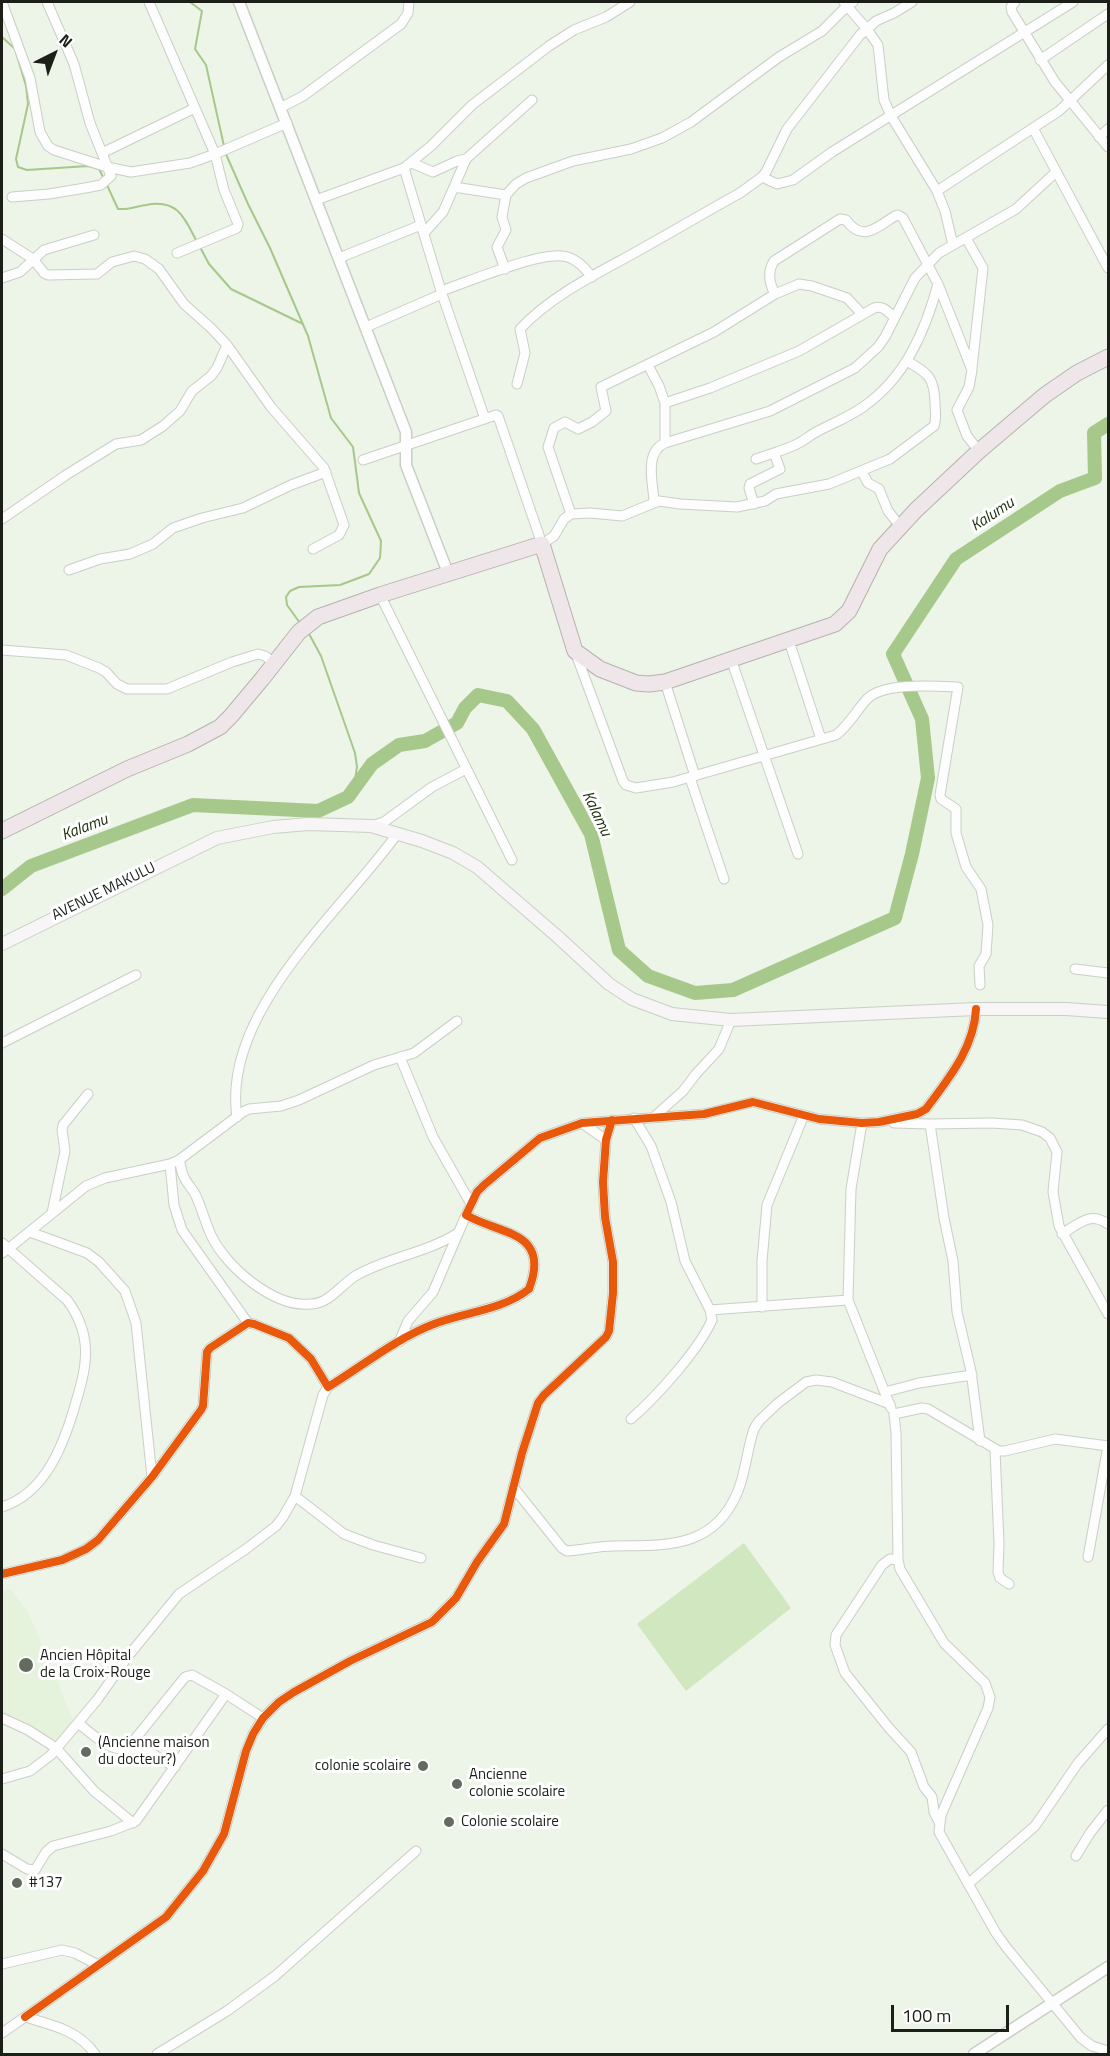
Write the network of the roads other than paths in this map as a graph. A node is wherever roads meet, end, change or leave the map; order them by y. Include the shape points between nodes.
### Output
1 (2, 2) edge
2 (47, 2) edge
3 (149, 2) edge
4 (239, 2) edge
5 (409, 2) edge
6 (630, 2) edge
7 (912, 2) edge
8 (1015, 2) edge
9 (1073, 2) edge
10 (848, 3) edge
11 (1108, 14) edge
12 (866, 28) junction
13 (1024, 32) junction
14 (1040, 60) junction
15 (1108, 65) edge
16 (532, 100) dead end
17 (1070, 102) junction
18 (195, 108) junction
19 (282, 108) junction
20 (891, 116) junction
21 (287, 123) junction
22 (1108, 129) edge
23 (1034, 130) junction
24 (1099, 137) junction
25 (1108, 147) edge
26 (102, 153) junction
27 (217, 153) junction
28 (466, 159) junction
29 (408, 166) junction
30 (107, 167) junction
31 (1056, 172) junction
32 (762, 177) junction
33 (454, 187) junction
34 (937, 191) junction
35 (506, 195) junction
36 (12, 197) dead end
37 (316, 200) junction
38 (422, 229) junction
39 (94, 235) dead end
40 (966, 238) junction
41 (2, 239) edge
42 (953, 245) junction
43 (177, 253) dead end
44 (339, 258) junction
45 (33, 259) junction
46 (928, 264) junction
47 (1108, 268) edge
48 (506, 269) junction
49 (592, 277) junction
50 (2, 278) edge
51 (938, 284) junction
52 (442, 293) junction
53 (775, 294) junction
54 (862, 314) junction
55 (894, 317) junction
56 (366, 327) junction
57 (227, 345) junction
58 (1108, 357) edge
59 (907, 362) junction
60 (648, 365) junction
61 (972, 369) junction
62 (517, 384) dead end
63 (665, 403) junction
64 (485, 419) junction
65 (665, 443) junction
66 (407, 446) junction
67 (979, 451) junction
68 (774, 453) junction
69 (756, 459) dead end
70 (363, 460) dead end
71 (326, 472) junction
72 (862, 472) junction
73 (654, 501) junction
74 (754, 504) junction
75 (571, 514) junction
76 (2, 519) edge
77 (900, 526) junction
78 (542, 544) junction
79 (313, 549) dead end
80 (69, 570) dead end
81 (448, 573) junction
82 (380, 595) junction
83 (789, 641) junction
84 (2, 650) edge
85 (575, 651) junction
86 (731, 659) junction
87 (274, 663) junction
88 (665, 682) junction
89 (821, 739) junction
90 (763, 756) junction
91 (466, 769) junction
92 (693, 777) junction
93 (371, 826) junction
94 (2, 831) edge
95 (396, 834) junction
96 (798, 854) dead end
97 (512, 860) dead end
98 (724, 879) dead end
99 (2, 944) edge
100 (1075, 969) dead end
101 (1108, 972) edge
102 (136, 975) dead end
103 (980, 985) dead end
104 (976, 1009) junction
105 (1108, 1012) edge
106 (731, 1020) junction
107 (458, 1021) dead end
108 (2, 1043) edge
109 (400, 1058) junction
110 (88, 1094) dead end
111 (804, 1115) junction
112 (237, 1116) junction
113 (655, 1116) junction
114 (634, 1118) junction
115 (612, 1120) junction
116 (879, 1122) junction
117 (582, 1123) junction
118 (862, 1123) junction
119 (930, 1124) junction
120 (606, 1140) junction
121 (175, 1162) junction
122 (471, 1204) junction
123 (52, 1213) junction
124 (466, 1215) junction
125 (1108, 1224) edge
126 (30, 1232) junction
127 (458, 1233) junction
128 (1062, 1234) junction
129 (4, 1248) edge
130 (848, 1300) junction
131 (762, 1307) junction
132 (710, 1311) junction
133 (1108, 1314) edge
134 (248, 1323) junction
135 (399, 1342) junction
136 (972, 1375) junction
137 (328, 1387) junction
138 (885, 1392) junction
139 (890, 1404) junction
140 (894, 1414) junction
141 (631, 1419) dead end
142 (980, 1441) junction
143 (1108, 1446) edge
144 (995, 1450) junction
145 (152, 1477) junction
146 (514, 1488) junction
147 (295, 1496) junction
148 (2, 1508) edge
149 (1088, 1557) dead end
150 (421, 1558) dead end
151 (898, 1560) junction
152 (2, 1574) edge
153 (1009, 1584) dead end
154 (226, 1694) junction
155 (2, 1718) edge
156 (263, 1718) junction
157 (78, 1723) junction
158 (1108, 1729) edge
159 (56, 1748) junction
160 (127, 1749) junction
161 (175, 1767) junction
162 (2, 1779) edge
163 (1108, 1810) edge
164 (939, 1822) junction
165 (133, 1823) junction
166 (416, 1851) dead end
167 (2, 1854) edge
168 (1076, 1856) dead end
169 (968, 1884) junction
170 (2, 1964) edge
171 (98, 1965) junction
172 (1108, 1967) edge
173 (1053, 2003) junction
174 (25, 2017) junction
175 (2, 2033) edge
176 (1108, 2051) edge
177 (95, 2055) edge
178 (157, 2055) edge
179 (974, 2055) edge

1 - 30 street via 30,78 44,140 54,150
2 - 26 street via 74,64
3 - 18 street
4 - 19 street
5 - 19 street via 401,24
6 - 29 street via 549,46 472,105
7 - 12 street
8 - 13 street via 1012,12
9 - 13 street
10 - 12 street
10 - 35 street via 822,31 779,57 684,127 631,149 556,166 526,178
11 - 14 street
12 - 20 street via 879,50 883,94
12 - 32 street via 787,129
13 - 14 street
13 - 20 street
14 - 17 street
15 - 17 street
16 - 28 street
17 - 23 street
17 - 24 street
18 - 26 street
18 - 27 street
19 - 21 street
20 - 32 street via 793,180 777,184
20 - 34 street
21 - 27 street
21 - 37 street
22 - 24 street
23 - 31 street
23 - 34 street
24 - 25 street
26 - 30 street
27 - 30 street via 185,164 131,172
27 - 43 street via 224,190 238,227
28 - 29 street via 433,172
28 - 33 street
29 - 37 street
29 - 38 street
30 - 36 street via 111,175 106,182 85,189
31 - 40 street via 1016,208
31 - 47 street
32 - 49 street
33 - 35 street
33 - 38 street via 442,212
34 - 42 street
35 - 48 street via 502,217 506,230 497,247
37 - 44 street
38 - 44 street
38 - 52 street
39 - 45 street via 44,250
40 - 42 street
40 - 61 street via 983,268
41 - 45 street
42 - 46 street
44 - 56 street
45 - 50 street via 16,274
45 - 57 street via 48,275 97,274 112,262 134,256 145,259 162,272 184,304
46 - 51 street
46 - 53 street via 901,216 864,233 840,219 774,261 769,280
46 - 55 street via 915,278
48 - 49 street via 560,256 579,263
48 - 52 street
49 - 62 street via 551,302 520,329 525,353
51 - 59 street
51 - 61 street
52 - 56 street
52 - 64 street
53 - 54 street via 796,285 812,286 845,297
53 - 60 street via 714,332
54 - 55 street via 878,307
54 - 63 street via 799,351
55 - 65 street via 878,347 847,373 770,411
56 - 66 street via 406,432
57 - 71 street via 271,407
57 - 76 street via 218,368 192,391 180,411 163,426 141,440 116,444
58 - 67 highway via 1061,383
59 - 68 street via 864,407
59 - 72 street via 932,381 935,424 899,453
60 - 63 street
60 - 75 street via 600,387 605,413 578,429 567,423 554,428 548,449
61 - 67 street via 969,387 957,410 967,436
63 - 65 street
64 - 66 street
64 - 78 street via 496,415 501,418
65 - 73 street via 652,458
66 - 70 street
66 - 81 street via 406,465
67 - 77 highway
68 - 69 street
68 - 74 street via 780,469 750,484
71 - 79 street via 344,525 339,535
71 - 80 street via 243,508 173,528 153,544 130,554
72 - 74 street via 829,484 776,494
72 - 77 street via 868,483 879,489 888,511
73 - 74 street via 727,507
73 - 75 street via 622,516
75 - 78 street via 554,536
77 - 83 highway via 880,549 843,618
78 - 81 highway
78 - 85 highway
81 - 82 highway
82 - 87 highway via 324,614 305,627
82 - 91 street
83 - 86 highway
83 - 89 street
84 - 87 street via 66,655 99,668 127,689 167,690 258,654
85 - 88 highway via 600,669 636,683
85 - 92 street via 626,785 636,788
86 - 88 highway
86 - 90 street
87 - 94 highway via 231,716 207,735 127,768
88 - 92 street
89 - 90 street
89 - 103 street via 840,732 875,694 922,685 958,687 940,795 956,809 956,833 966,867 981,889 988,931 986,954 979,966
90 - 92 street
90 - 96 street
91 - 93 street via 432,787 384,822
91 - 97 street
92 - 98 street
93 - 95 main road, AVENUE MAKULU
93 - 99 main road, AVENUE MAKULU via 308,824 207,842
95 - 106 main road, AVENUE MAKULU via 453,853 477,867 609,984 632,999 672,1014
95 - 112 street via 381,857 341,900 261,1009 239,1065
100 - 101 street
102 - 108 street
104 - 105 main road, AVENUE MAKULU
104 - 106 main road, AVENUE MAKULU
104 - 116 street via 969,1046 926,1108 917,1114
106 - 113 street via 719,1049
107 - 109 street via 423,1047
109 - 112 street via 374,1065 299,1100 249,1109
109 - 122 street via 424,1118
110 - 123 street via 63,1125 65,1151
111 - 113 street via 753,1102 704,1114
111 - 118 street
111 - 131 street via 767,1205
112 - 121 street
113 - 114 street
114 - 115 street
114 - 132 street via 651,1146 685,1261
115 - 117 street
115 - 120 street
116 - 118 street
116 - 119 street
117 - 120 street
117 - 122 street via 531,1144 484,1185
118 - 130 street via 851,1189
119 - 128 street via 1022,1125 1050,1138 1057,1152 1053,1192
119 - 136 street via 953,1261 957,1312
120 - 146 street via 603,1204 614,1276 609,1331 541,1399
121 - 123 street via 86,1186
121 - 127 street via 196,1196 219,1248 256,1285 283,1301 314,1304 332,1296 359,1274 434,1247
121 - 134 street via 174,1205 182,1230
122 - 124 street
123 - 126 street
124 - 127 street
124 - 135 street via 510,1232 527,1245 535,1269 529,1289 503,1303 436,1323
125 - 128 street via 1100,1218 1088,1218
126 - 129 street
126 - 145 street via 87,1253 125,1291 136,1323
127 - 135 street via 433,1292 408,1321
128 - 133 street
129 - 148 street via 67,1300 83,1330 85,1348 80,1389 61,1449 27,1494
130 - 131 street
130 - 138 street
131 - 132 street
132 - 141 street via 712,1320 691,1352
134 - 137 street via 289,1338 311,1359
134 - 145 street via 207,1352 203,1406
135 - 137 street
136 - 138 street
136 - 142 street
137 - 147 street
138 - 139 street
139 - 140 street
139 - 146 street via 823,1379 806,1382 778,1403 754,1429 738,1491 722,1518 707,1530 675,1544 567,1551
140 - 142 street via 928,1409
140 - 151 street
142 - 144 street
143 - 144 street via 1055,1439
143 - 149 street
144 - 153 street via 998,1572
145 - 152 street via 107,1532 86,1549 62,1560
146 - 156 street via 501,1530 456,1598 432,1622 294,1692
147 - 150 street via 344,1534
147 - 157 street via 276,1526 174,1599
151 - 164 street via 944,1643 985,1683 990,1697
151 - 164 street via 890,1559 882,1565 836,1635 835,1645 845,1674 911,1752
154 - 156 street
154 - 160 street via 192,1675 185,1677
154 - 161 street
155 - 159 street
156 - 171 street via 246,1751 224,1834 203,1871 166,1917
157 - 159 street
157 - 160 street via 108,1745
158 - 169 street via 1078,1763 1035,1826
159 - 162 street via 30,1771
159 - 165 street via 94,1791
160 - 161 street via 144,1749
161 - 165 street
163 - 168 street
164 - 169 street via 939,1832
165 - 167 street via 53,1846 36,1870
166 - 178 street via 275,1976
169 - 173 street via 1006,1947
170 - 171 street via 62,1950
171 - 174 street
172 - 173 street
173 - 176 street via 1081,2038
173 - 179 street
174 - 175 street
174 - 177 street via 65,2029

